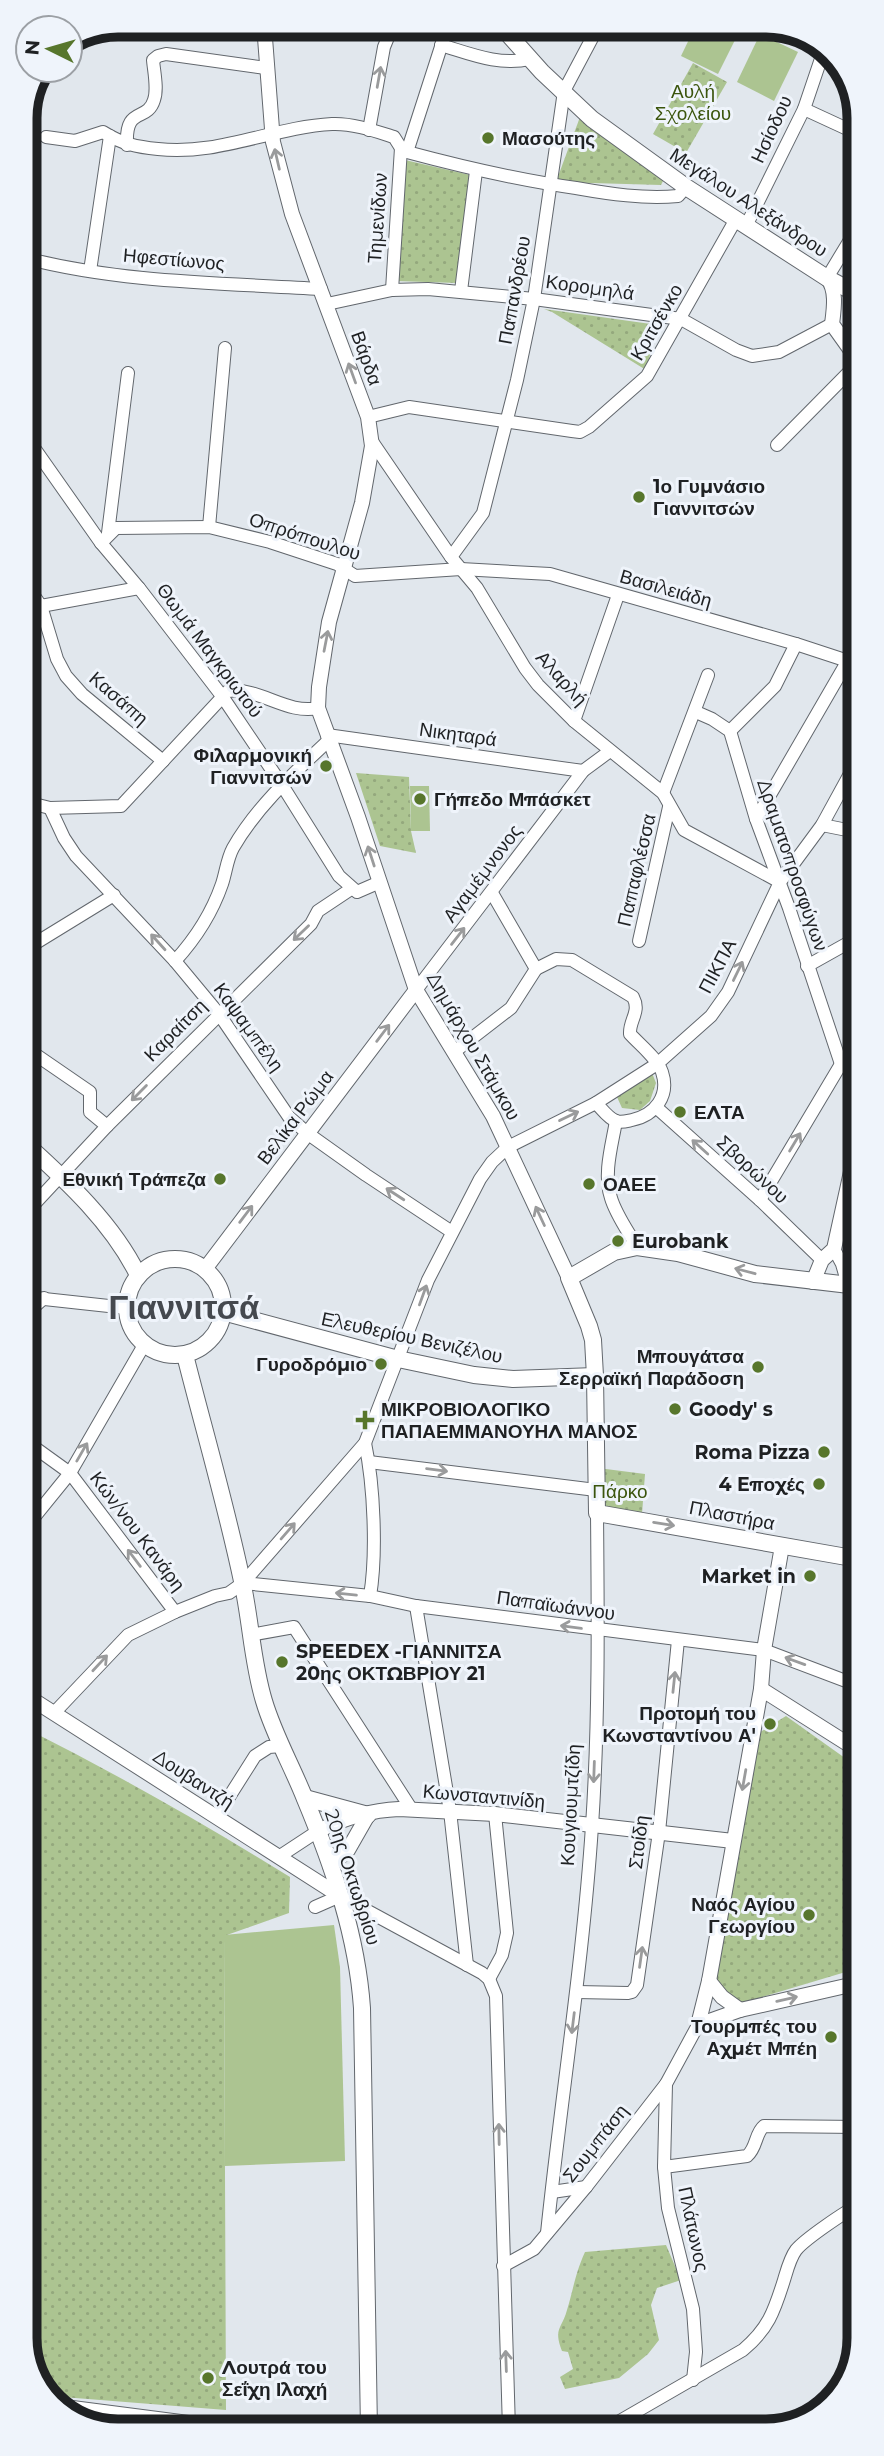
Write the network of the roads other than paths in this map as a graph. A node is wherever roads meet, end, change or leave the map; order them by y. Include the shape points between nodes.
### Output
1 (265, 37) edge
2 (388, 37) edge
3 (444, 37) edge
4 (511, 37) edge
5 (594, 37) edge
6 (441, 45) junction
7 (821, 58) edge
8 (530, 59) junction
9 (266, 68) junction
10 (565, 91) junction
11 (804, 109) junction
12 (847, 129) edge
13 (369, 130) junction
14 (272, 134) junction
15 (110, 136) junction
16 (46, 137) dead end
17 (127, 145) junction
18 (404, 150) junction
19 (476, 171) junction
20 (550, 184) junction
21 (686, 187) junction
22 (741, 222) junction
23 (847, 245) edge
24 (37, 260) edge
25 (90, 271) junction
26 (827, 278) junction
27 (321, 289) junction
28 (847, 289) edge
29 (392, 290) junction
30 (461, 291) junction
31 (534, 299) junction
32 (327, 304) junction
33 (681, 319) junction
34 (832, 324) junction
35 (847, 347) edge
36 (225, 348) dead end
37 (847, 372) edge
38 (128, 373) dead end
39 (368, 417) junction
40 (506, 420) junction
41 (371, 440) junction
42 (777, 445) dead end
43 (37, 452) edge
44 (209, 527) junction
45 (105, 538) junction
46 (451, 557) junction
47 (342, 569) junction
48 (461, 569) junction
49 (139, 588) junction
50 (618, 595) junction
51 (37, 600) edge
52 (41, 606) junction
53 (796, 644) junction
54 (847, 661) edge
55 (847, 671) edge
56 (708, 675) dead end
57 (222, 696) junction
58 (318, 708) junction
59 (696, 712) junction
60 (574, 721) junction
61 (730, 731) junction
62 (327, 735) junction
63 (610, 751) junction
64 (163, 761) junction
65 (583, 772) junction
66 (847, 779) edge
67 (282, 785) junction
68 (663, 793) junction
69 (37, 805) edge
70 (669, 807) junction
71 (50, 808) junction
72 (757, 819) junction
73 (822, 825) junction
74 (847, 830) edge
75 (380, 882) junction
76 (780, 882) junction
77 (354, 890) junction
78 (492, 893) junction
79 (114, 895) junction
80 (639, 941) dead end
81 (37, 942) edge
82 (847, 944) edge
83 (176, 961) junction
84 (807, 966) junction
85 (536, 969) junction
86 (416, 990) junction
87 (219, 1014) junction
88 (454, 1052) junction
89 (37, 1056) edge
90 (657, 1063) junction
91 (841, 1064) junction
92 (847, 1067) edge
93 (596, 1103) junction
94 (657, 1108) junction
95 (616, 1121) junction
96 (107, 1126) junction
97 (307, 1133) junction
98 (508, 1147) junction
99 (37, 1154) edge
100 (61, 1175) junction
101 (847, 1190) edge
102 (760, 1200) junction
103 (37, 1201) edge
104 (452, 1232) junction
105 (637, 1247) junction
106 (834, 1249) junction
107 (822, 1260) junction
108 (205, 1269) junction
109 (847, 1274) edge
110 (138, 1275) junction
111 (569, 1278) junction
112 (813, 1282) junction
113 (847, 1285) edge
114 (37, 1298) edge
115 (44, 1298) junction
116 (37, 1304) edge
117 (127, 1308) junction
118 (223, 1312) junction
119 (144, 1345) junction
120 (185, 1355) junction
121 (398, 1359) junction
122 (596, 1376) junction
123 (365, 1443) junction
124 (37, 1449) edge
125 (369, 1462) junction
126 (70, 1473) junction
127 (596, 1490) junction
128 (597, 1513) junction
129 (37, 1514) edge
130 (782, 1546) junction
131 (847, 1557) edge
132 (243, 1583) junction
133 (370, 1596) junction
134 (416, 1606) junction
135 (176, 1612) junction
136 (598, 1630) junction
137 (250, 1635) junction
138 (678, 1640) junction
139 (764, 1650) junction
140 (847, 1681) edge
141 (761, 1689) junction
142 (37, 1702) edge
143 (54, 1713) junction
144 (847, 1743) edge
145 (281, 1746) junction
146 (305, 1798) junction
147 (412, 1810) junction
148 (450, 1811) junction
149 (495, 1814) junction
150 (368, 1815) junction
151 (217, 1816) junction
152 (592, 1826) junction
153 (318, 1831) junction
154 (659, 1832) junction
155 (733, 1841) junction
156 (280, 1856) junction
157 (330, 1866) junction
158 (340, 1896) junction
159 (315, 1907) dead end
160 (467, 1965) junction
161 (489, 1979) junction
162 (709, 1981) junction
163 (847, 1986) edge
164 (577, 1992) junction
165 (740, 2010) junction
166 (698, 2025) junction
167 (666, 2084) junction
168 (847, 2127) edge
169 (664, 2167) junction
170 (586, 2187) junction
171 (552, 2192) junction
172 (847, 2213) edge
173 (547, 2233) junction
174 (503, 2266) junction
175 (693, 2380) junction
176 (79, 2409) edge
177 (157, 2419) edge
178 (369, 2419) edge
179 (509, 2419) edge
180 (624, 2419) edge

1 - 9 street, Βάρδα
13 -> 2 street
3 - 6 street, Τημενίδων
4 - 8 main road, Μεγάλου Αλεξάνδρου
5 - 10 street, Παπανδρέου
6 - 8 street via 493,60
6 - 18 street, Τημενίδων
7 - 11 street, Ησίοδου
8 - 10 main road, Μεγάλου Αλεξάνδρου
9 - 14 street, Βάρδα
9 - 17 street via 158,55 153,60 155,99 128,125
10 - 20 street, Παπανδρέου
10 - 21 main road, Μεγάλου Αλεξάνδρου via 592,119
11 - 12 street
11 - 22 street, Ησίοδου
13 - 14 street via 335,124
13 - 18 street via 394,137
14 - 17 street via 198,151
27 -> 14 street, Βάρδα via 292,214
15 - 16 street via 103,132 75,141
15 - 17 street
15 - 25 street
18 - 19 street
18 - 29 street, Τημενίδων
19 - 20 street
19 - 30 street
20 - 21 street via 632,197 678,196
20 - 31 street, Παπανδρέου
21 - 22 main road, Μεγάλου Αλεξάνδρου
22 - 26 main road, Μεγάλου Αλεξάνδρου
22 - 33 street, Κριτσένκο
23 - 26 street
24 - 25 street, Ηφεστίωνος
25 - 27 street, Ηφεστίωνος
26 - 28 main road, Μεγάλου Αλεξάνδρου
26 - 34 street via 833,285
27 - 32 street, Βάρδα
29 - 30 street, Κορομηλά
29 - 32 street, Κορομηλά
30 - 31 street, Κορομηλά
31 - 33 street, Κορομηλά
31 - 40 street, Παπανδρέου
39 -> 32 street, Βάρδα
33 - 34 street, Κορομηλά via 752,356 779,352
33 - 40 street, Κριτσένκο via 647,376 589,428 580,432
34 - 35 street
36 - 44 street
37 - 42 street
38 - 45 street
39 - 40 street, Κριτσένκο via 409,407
39 - 41 street, Βάρδα
40 - 46 street, Παπανδρέου via 483,513
41 - 46 street, Αλαρλή
41 - 47 street, Βάρδα via 362,503
43 - 45 street, Θωμά Μαγκριωτού
44 - 45 street, Οπρόπουλου via 116,528
44 - 47 street, Οπρόπουλου via 270,542
45 - 49 street, Θωμά Μαγκριωτού
46 - 48 street, Αλαρλή
47 - 48 street, Οπρόπουλου via 355,576
58 -> 47 street, Βάρδα via 324,651
48 - 50 street, Βασιλειάδη via 550,574
48 - 60 street, Αλαρλή via 525,668
49 - 52 street
49 - 57 street, Θωμά Μαγκριωτού
50 - 53 street, Βασιλειάδη
50 - 60 street
51 - 52 street, Κασάπη
52 - 64 street, Κασάπη via 66,676
53 - 54 street, Βασιλειάδη
53 - 61 street via 775,686
55 - 72 street
56 - 59 street, Παπαφλέσσα
57 - 58 street via 228,691 245,691 302,710
57 - 64 street
57 - 67 street, Θωμά Μαγκριωτού
58 - 62 street, Δημάρχου Στάμκου
59 - 61 street
59 - 68 street, Παπαφλέσσα
60 - 63 street, Αλαρλή
61 - 72 street, Δραματοπροσφύγων
62 - 65 street, Νικηταρά
62 - 67 street via 329,740
75 -> 62 street, Δημάρχου Στάμκου
63 - 65 street, Αγαμέμνονος
63 - 68 street, Αλαρλή
64 - 71 street via 121,806
65 - 78 street, Αγαμέμνονος
66 - 73 street, ΠΙΚΠΑ
67 - 77 street, Θωμά Μαγκριωτού via 339,876
67 - 83 street via 234,846 208,916
68 - 70 street, Αλαρλή
69 - 71 street
70 - 76 street, Αλαρλή via 684,830
70 - 80 street, Παπαφλέσσα
71 - 79 street, Καψαμπέλη via 76,856
72 - 76 street, Δραματοπροσφύγων
73 - 74 street
73 - 76 street, ΠΙΚΠΑ
75 - 77 street, Καραίτση
75 - 86 street, Δημάρχου Στάμκου
76 - 84 street, Δραματοπροσφύγων
90 -> 76 street, ΠΙΚΠΑ via 711,1016 728,992
77 -> 87 street, Καραίτση via 318,911 311,924
78 - 85 street
86 -> 78 street, Αγαμέμνονος
79 - 81 street
83 -> 79 street, Καψαμπέλη
82 - 84 street
83 - 87 street, Καψαμπέλη
84 - 91 street, Δραματοπροσφύγων
85 - 88 street via 511,1009
85 - 90 street via 556,959 572,960 633,997 637,1007 630,1034
86 - 88 street, Δημάρχου Στάμκου
97 -> 86 street, Βελίκα Ρώμα
87 -> 96 street, Καραίτση
87 - 97 street, Καψαμπέλη via 289,1117
88 - 98 street, Δημάρχου Στάμκου
89 - 96 street via 90,1092 90,1112
90 - 93 street, ΠΙΚΠΑ
90 - 94 street via 663,1084
91 - 92 street, Δραματοπροσφύγων
102 -> 91 street
93 - 95 street
98 -> 93 street, ΠΙΚΠΑ
94 - 95 street via 642,1118
102 -> 94 street, Σβορώνου
95 - 105 street via 608,1186 615,1210
96 - 100 street, Καραίτση
104 -> 97 street, Καψαμπέλη
108 -> 97 street, Βελίκα Ρώμα
98 - 104 street via 480,1179
111 -> 98 street, Δημάρχου Στάμκου
99 - 100 main road
100 - 103 street, Καραίτση
100 - 110 main road via 126,1250
101 - 106 street
102 - 107 street, Σβορώνου
121 -> 104 street
105 - 111 main road via 614,1252
112 -> 105 main road
106 - 107 street
106 - 109 street
107 - 112 street
108 - 110 main road via 188,1260 166,1259
108 - 118 main road via 220,1288
110 - 117 main road
111 - 122 main road, Κουγιουμτζίδη via 589,1326
112 - 113 main road
114 - 115 street
115 - 116 street
115 - 117 street
117 - 119 main road via 131,1328
118 - 120 main road via 215,1335
118 - 121 main road, Ελευθερίου Βενιζέλου
119 - 120 main road via 160,1353
126 -> 119 street
120 - 132 main road, 20ης Οκτωβρίου
121 - 122 main road, Ελευθερίου Βενιζέλου via 474,1376
121 - 123 street
122 - 127 main road, Κουγιουμτζίδη
123 - 125 street
132 -> 123 street
124 - 126 street, Κών/νου Κανάρη
125 -> 127 street
125 - 133 street via 374,1573
126 - 129 street
135 -> 126 street, Κών/νου Κανάρη
127 - 128 main road, Κουγιουμτζίδη
128 -> 130 main road, Πλαστήρα
128 - 136 street, Κουγιουμτζίδη
130 - 131 main road, Πλαστήρα
130 - 139 street
133 -> 132 street, Παπαϊωάννου
132 - 135 street via 229,1593
132 - 137 main road, 20ης Οκτωβρίου
133 - 134 street, Παπαϊωάννου
136 -> 134 street, Παπαϊωάννου
134 - 148 street
143 -> 135 street via 128,1635
136 - 138 street, Παπαϊωάννου
136 -> 152 street, Κουγιουμτζίδη
137 - 145 main road, 20ης Οκτωβρίου via 262,1698
137 - 147 street via 294,1627
138 - 139 street, Παπαϊωάννου
154 -> 138 street, Στοίδη
140 -> 139 street, Παπαϊωάννου
139 - 141 street
141 - 144 street
141 -> 155 street
142 - 143 street, Δουβαντζή
143 - 151 street, Δουβαντζή
145 - 146 main road, 20ης Οκτωβρίου
145 - 151 street via 269,1746 256,1756
146 - 150 main road
146 - 153 main road, 20ης Οκτωβρίου
147 - 148 street, Κωνσταντινίδη
147 - 150 street, Κωνσταντινίδη
148 - 149 street, Κωνσταντινίδη
148 - 160 street
149 - 152 street, Κωνσταντινίδη
149 - 161 street via 507,1933
150 - 153 street, Κωνσταντινίδη
150 - 157 street via 348,1850
151 - 156 street, Δουβαντζή
152 - 154 street, Κωνσταντινίδη
152 - 164 street, Κουγιουμτζίδη
153 - 156 street
153 - 157 main road, 20ης Οκτωβρίου
154 - 155 street, Κωνσταντινίδη
164 -> 154 street, Στοίδη via 628,1993 635,1989
155 - 162 street
156 - 158 street, Δουβαντζή
157 - 158 main road, 20ης Οκτωβρίου
158 - 159 street
158 - 160 street
158 - 178 main road, 20ης Οκτωβρίου via 356,1954 361,1997
160 - 161 street
174 -> 161 street via 496,1996
162 - 165 street
162 - 166 street
165 -> 163 street
164 -> 171 street, Κουγιουμτζίδη
165 - 166 street
166 - 167 street, Σουμπάση
167 - 169 street, Πλάτωνος
167 - 170 street, Σουμπάση
168 - 169 street via 764,2126 747,2156
169 - 175 street, Πλάτωνος via 668,2208 693,2309
170 - 171 street
170 - 173 street, Σουμπάση
171 - 173 street, Κουγιουμτζίδη
172 - 175 street via 797,2249 775,2311 756,2339
173 - 174 street, Σουμπάση via 534,2249
179 -> 174 street
175 - 180 street
176 - 177 street

